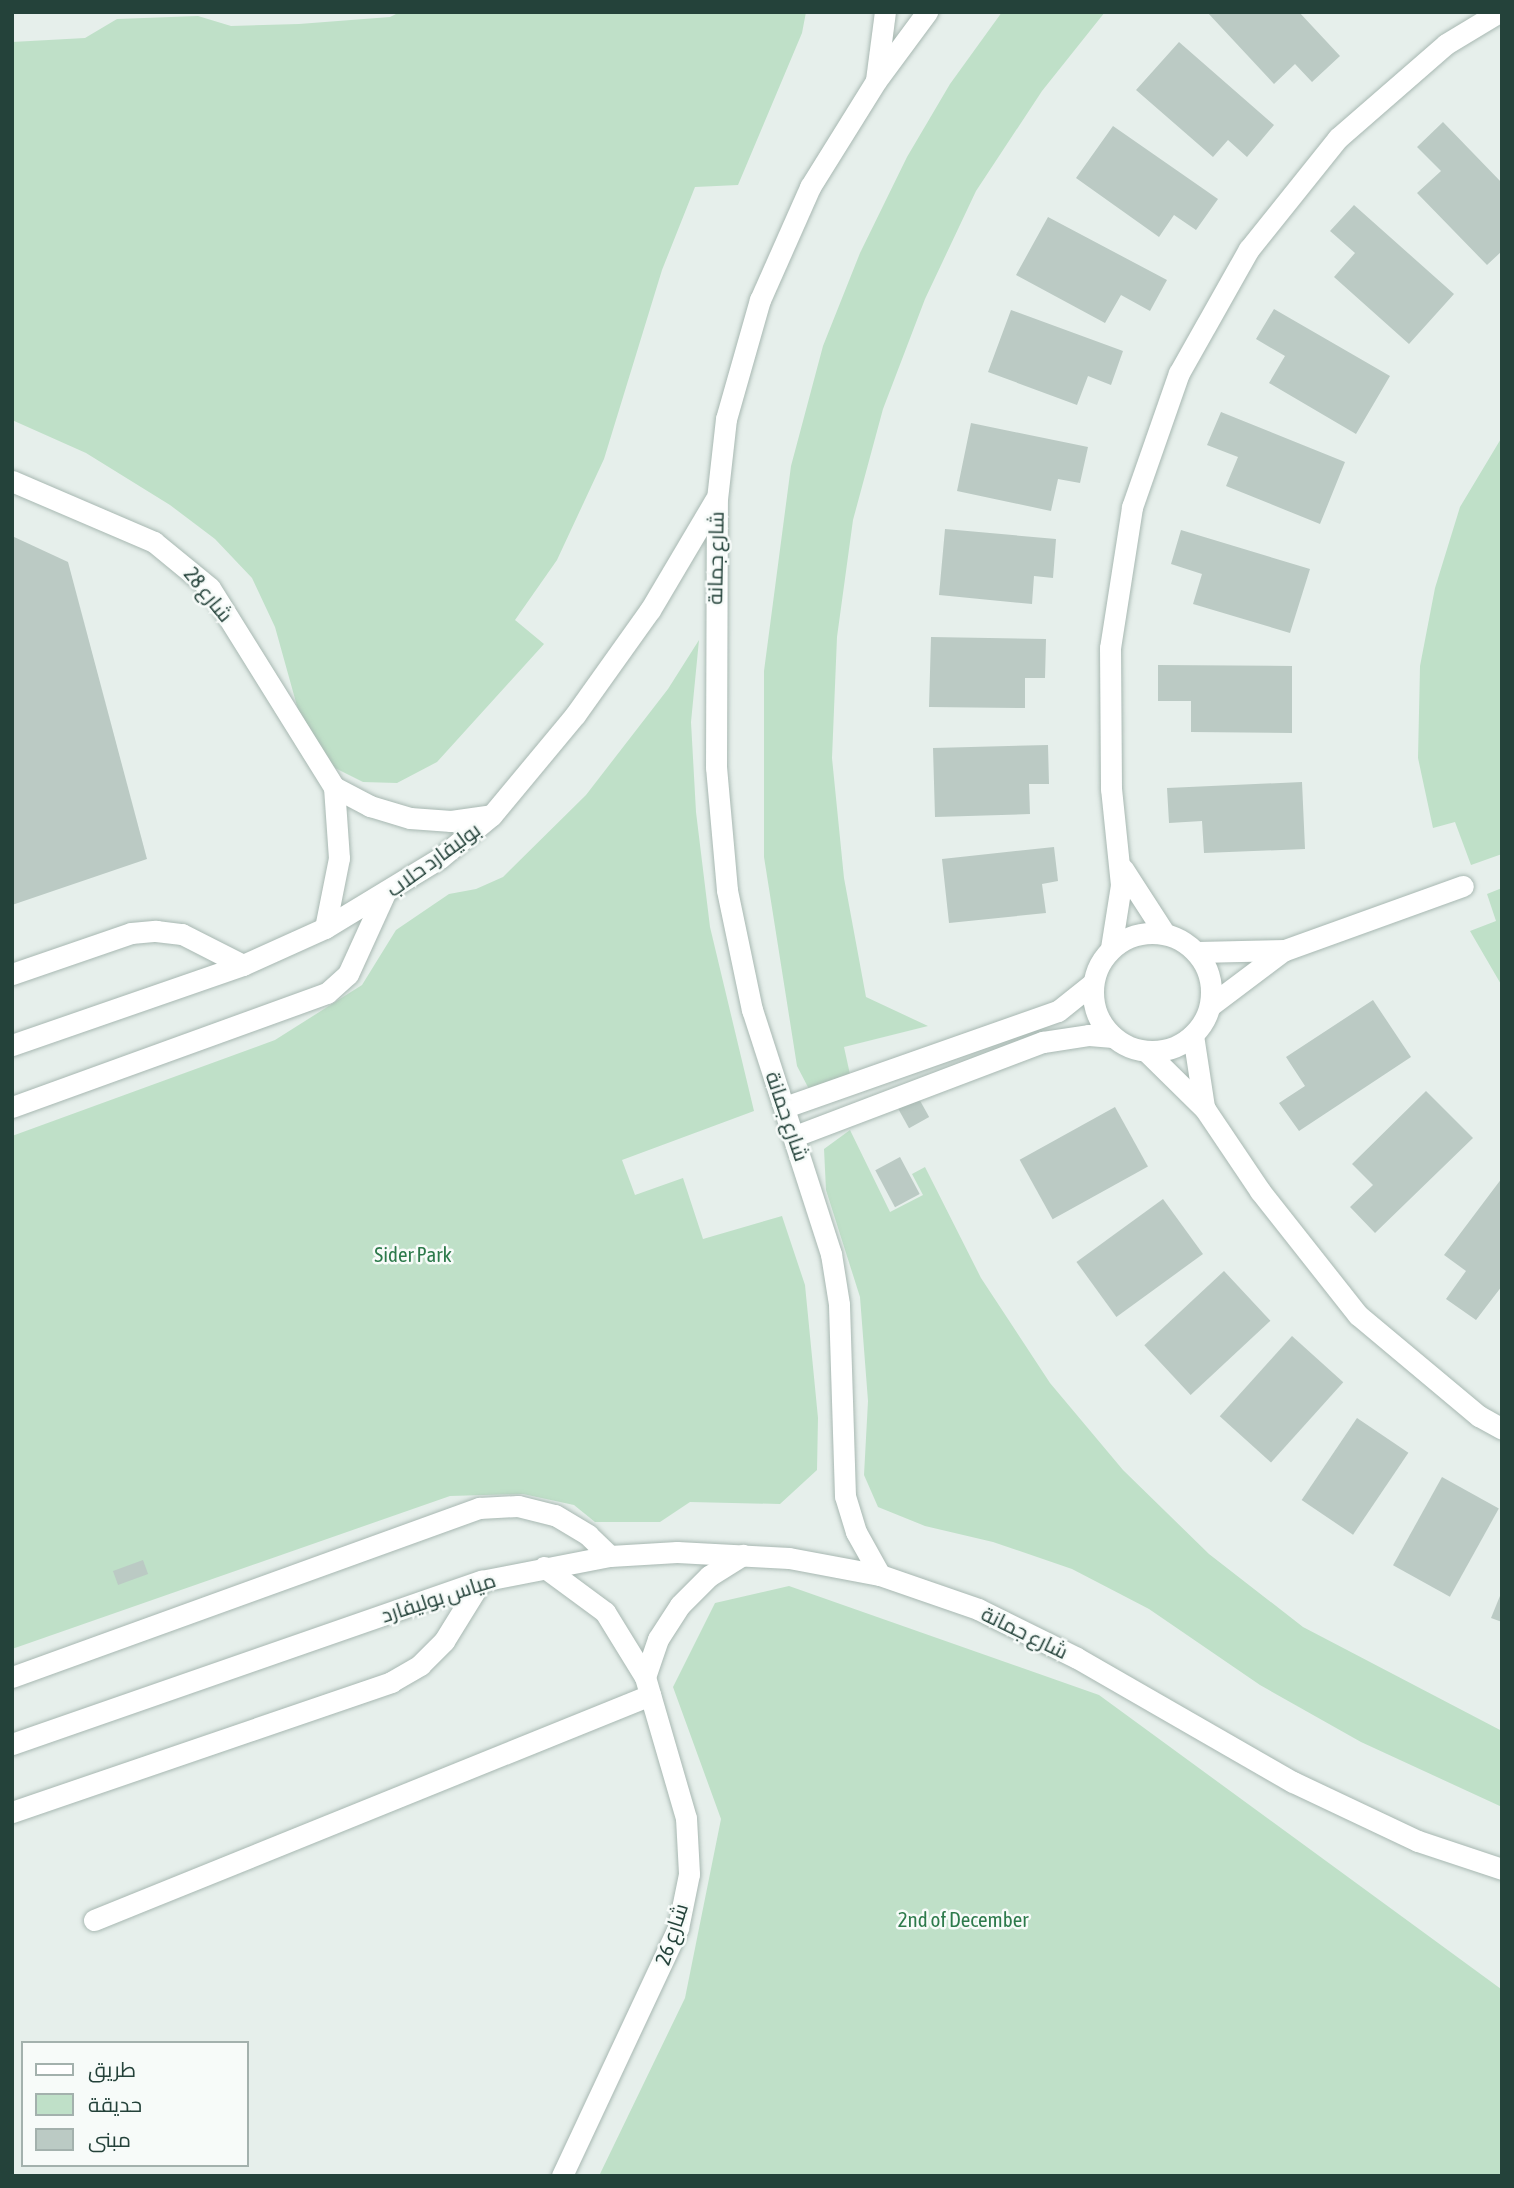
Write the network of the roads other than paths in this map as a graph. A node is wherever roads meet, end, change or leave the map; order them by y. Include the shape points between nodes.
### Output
1 (885, 12) edge
2 (928, 12) edge
3 (1499, 12) edge
4 (876, 81) junction
5 (12, 481) edge
6 (717, 499) junction
7 (334, 787) junction
8 (492, 815) junction
9 (1121, 864) junction
10 (1463, 886) dead end
11 (384, 895) junction
12 (325, 928) junction
13 (1165, 934) junction
14 (1111, 948) junction
15 (1285, 950) junction
16 (1197, 952) junction
17 (243, 965) junction
18 (12, 974) edge
19 (1093, 983) junction
20 (1211, 1005) junction
21 (1193, 1035) junction
22 (1113, 1037) junction
23 (12, 1045) edge
24 (1146, 1051) junction
25 (12, 1107) edge
26 (785, 1107) junction
27 (1205, 1109) junction
28 (795, 1136) junction
29 (1502, 1429) edge
30 (743, 1555) junction
31 (610, 1556) junction
32 (544, 1567) junction
33 (880, 1575) junction
34 (481, 1581) junction
35 (12, 1677) edge
36 (648, 1686) junction
37 (12, 1744) edge
38 (12, 1812) edge
39 (1502, 1869) edge
40 (94, 1920) dead end
41 (562, 2176) edge

1 - 4 street
2 - 4 street, شارع جمانة
3 - 9 street via 1446,44 1338,138 1249,249 1179,373 1132,507 1110,648 1111,789
4 - 6 street, شارع جمانة via 810,187 760,300 726,419
5 - 7 street, شارع 28 via 154,542 184,562 230,617
6 - 8 street, بوليفارد حلاب via 650,610 598,684
6 - 26 street, شارع جمانة via 716,767 727,890 752,1010
7 - 8 street via 370,806 410,818 451,821
7 - 12 street, شارع 28 via 339,858
8 - 11 street, بوليفارد حلاب
9 - 13 street
9 - 14 street via 1120,907
10 - 15 street
11 - 12 street, بوليفارد حلاب
11 - 25 street via 348,974 327,993
12 - 17 street, بوليفارد حلاب
13 - 14 street via 1145,932
13 - 16 street
14 - 19 street
15 - 16 street
15 - 20 street
16 - 20 street via 1207,968
17 - 18 street via 182,934 156,931 131,933
17 - 23 street, بوليفارد حلاب
19 - 22 street via 1096,1013
19 - 26 street via 1058,1011
20 - 21 street
21 - 24 street via 1179,1045
21 - 27 street
22 - 24 street
22 - 28 street via 1089,1035 1043,1042
24 - 27 street
26 - 28 street, شارع جمانة
27 - 29 street via 1260,1191 1358,1315 1479,1416
28 - 33 street, شارع جمانة via 819,1205 839,1304 845,1496 856,1532
30 - 31 street, مياس بوليفارد
30 - 33 street, مياس بوليفارد via 789,1558
30 - 36 street via 709,1576 680,1605 659,1639
31 - 32 street, مياس بوليفارد
31 - 35 street via 588,1535 555,1515 518,1506 479,1508
32 - 34 street, مياس بوليفارد
32 - 36 street, شارع 26 via 605,1612
33 - 39 street, شارع جمانة via 978,1609 1077,1658 1293,1782 1418,1842
34 - 37 street, مياس بوليفارد
34 - 38 street via 443,1641 420,1665 391,1682
36 - 40 street
36 - 41 street, شارع 26 via 687,1818 689,1874 678,1928

